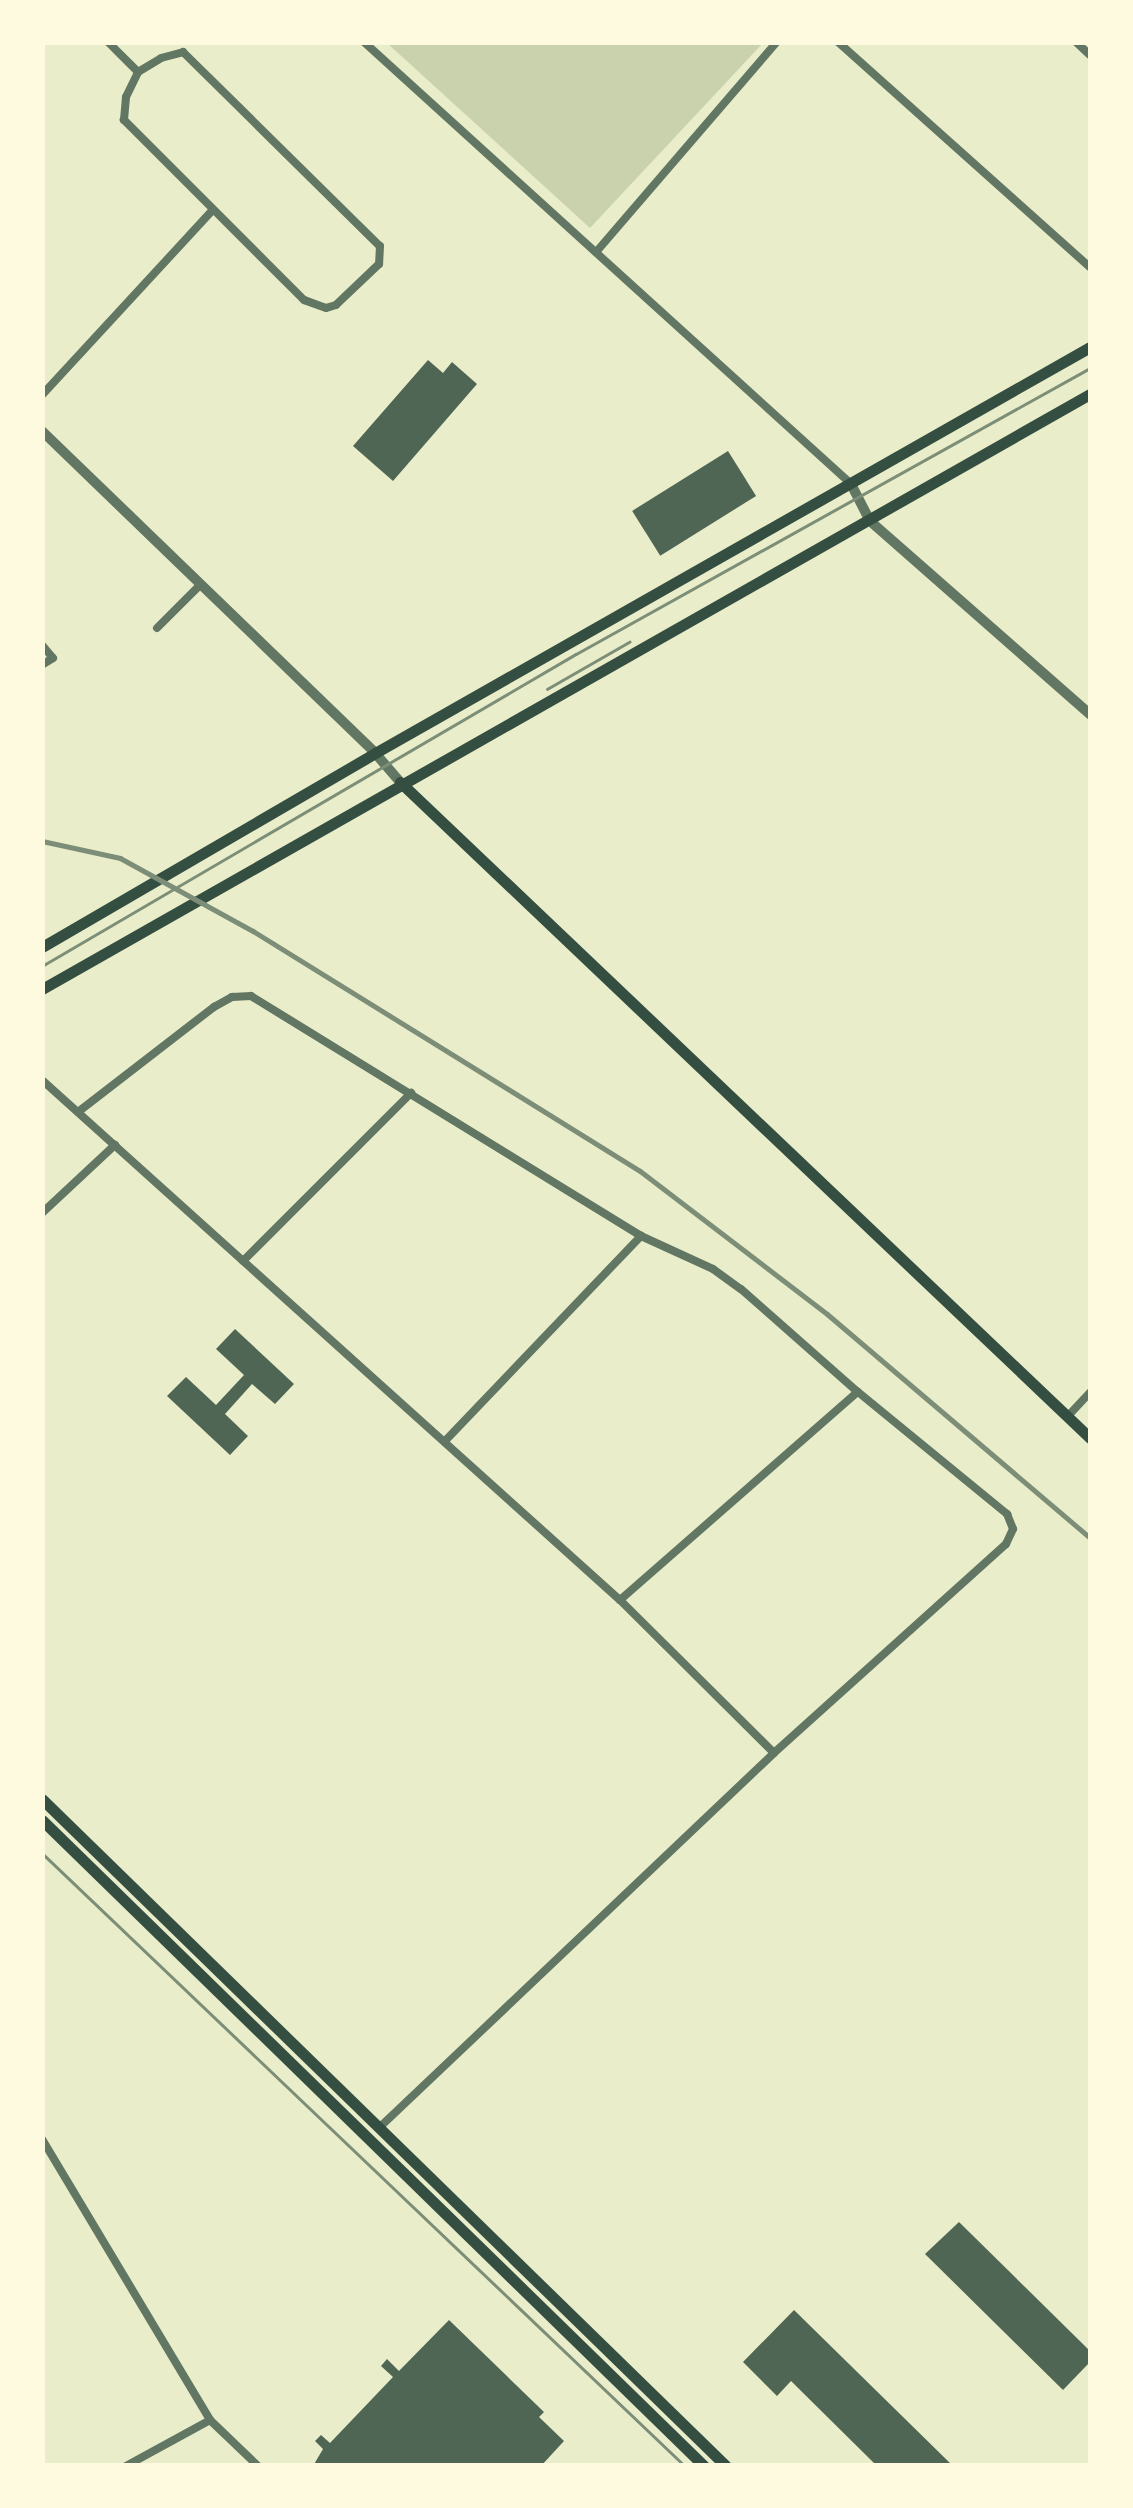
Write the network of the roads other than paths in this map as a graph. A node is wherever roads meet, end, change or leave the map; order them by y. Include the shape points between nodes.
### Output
1 (108, 42) edge
2 (364, 42) edge
3 (777, 42) edge
4 (838, 42) edge
5 (1076, 42) edge
6 (1090, 56) edge
7 (138, 72) junction
8 (213, 210) junction
9 (597, 251) junction
10 (1090, 267) edge
11 (1090, 347) edge
12 (1090, 394) edge
13 (42, 395) edge
14 (42, 431) edge
15 (851, 484) junction
16 (870, 521) junction
17 (200, 585) junction
18 (157, 628) dead end
19 (42, 645) edge
20 (42, 665) edge
21 (1090, 714) edge
22 (375, 753) junction
23 (400, 782) junction
24 (42, 947) edge
25 (42, 990) edge
26 (42, 1080) edge
27 (411, 1093) junction
28 (78, 1112) junction
29 (115, 1146) junction
30 (42, 1212) edge
31 (641, 1236) junction
32 (243, 1261) junction
33 (858, 1392) junction
34 (1090, 1392) edge
35 (1068, 1416) junction
36 (1090, 1438) edge
37 (445, 1441) junction
38 (620, 1600) junction
39 (774, 1754) junction
40 (42, 1799) edge
41 (42, 1820) edge
42 (380, 2128) junction
43 (369, 2139) junction
44 (43, 2140) edge
45 (210, 2420) junction
46 (126, 2466) edge
47 (258, 2466) edge
48 (704, 2466) edge
49 (726, 2466) edge

1 - 7 street
2 - 9 street
3 - 9 street
4 - 10 street
5 - 6 street
7 - 8 street via 124,120
7 - 8 street via 172,54 191,56 373,236 382,255 336,304 316,305
8 - 13 street
9 - 15 street
11 - 15 main road
12 - 16 main road
14 - 17 street
15 - 16 street
15 - 22 main road
16 - 21 street
16 - 23 main road
17 - 18 street
17 - 22 street
19 - 20 street via 53,658
22 - 23 street
22 - 24 main road
23 - 25 main road
23 - 35 main road
26 - 28 street
27 - 28 street via 251,996 232,996
27 - 31 street
27 - 32 street
28 - 29 street
29 - 30 street
29 - 32 street
31 - 33 street via 741,1289
31 - 37 street
32 - 37 street
33 - 38 street
33 - 39 street via 1008,1514 1013,1530 1006,1544
34 - 35 street
35 - 36 main road
37 - 38 street
38 - 39 street
39 - 42 street
40 - 42 main road
41 - 43 main road
42 - 43 street
42 - 49 main road
43 - 48 main road
44 - 45 street
45 - 46 street
45 - 47 street

